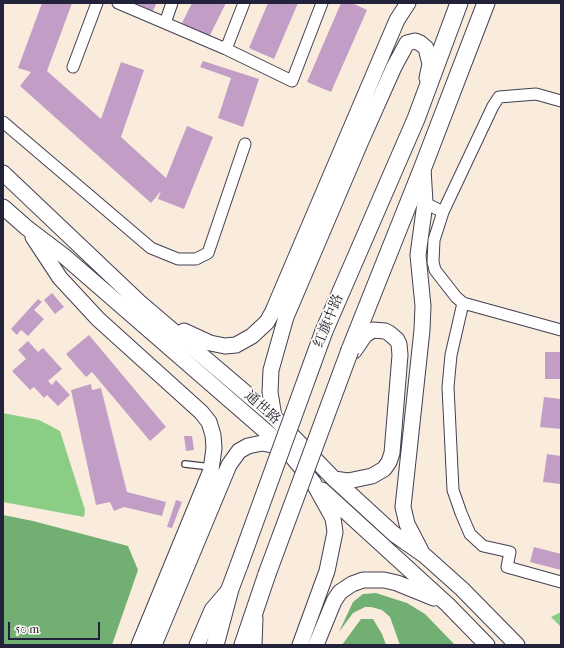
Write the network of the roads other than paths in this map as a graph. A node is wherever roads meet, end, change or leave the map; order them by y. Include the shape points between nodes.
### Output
1 (97, 3) edge
2 (118, 3) edge
3 (172, 3) edge
4 (244, 3) edge
5 (322, 3) edge
6 (408, 3) edge
7 (459, 3) edge
8 (486, 3) edge
9 (165, 23) junction
10 (226, 49) junction
11 (73, 67) dead end
12 (561, 101) edge
13 (416, 119) junction
14 (3, 122) edge
15 (245, 144) dead end
16 (423, 167) junction
17 (3, 173) edge
18 (425, 203) junction
19 (3, 206) edge
20 (442, 212) junction
21 (27, 228) junction
22 (139, 302) junction
23 (463, 303) junction
24 (561, 330) edge
25 (344, 366) junction
26 (274, 417) junction
27 (285, 448) junction
28 (185, 464) dead end
29 (211, 467) junction
30 (334, 479) junction
31 (313, 482) junction
32 (424, 555) junction
33 (561, 582) edge
34 (230, 589) junction
35 (448, 605) junction
36 (256, 606) junction
37 (139, 645) edge
38 (154, 645) edge
39 (197, 645) edge
40 (215, 645) edge
41 (243, 645) edge
42 (254, 645) edge
43 (300, 645) edge
44 (316, 645) edge
45 (487, 645) edge
46 (517, 645) edge

1 - 11 street
2 - 9 street
3 - 9 street
4 - 10 street
5 - 10 street via 292,81
6 - 22 main road via 397,20 273,311 260,330 236,345 210,343 192,336
7 - 13 main road, 红旗中路
8 - 16 main road, 红旗中路
9 - 10 street
12 - 20 street via 536,94 499,97 492,106
13 - 26 main road via 430,64 424,45 413,41 407,43 394,67 286,317 271,370 270,392
13 - 34 main road, 红旗中路, bridge via 324,331
14 - 15 street via 150,248 178,259 196,259 208,253
16 - 18 main road
16 - 25 main road, 红旗中路, bridge
17 - 22 main road, 通世路
18 - 20 street
18 - 32 main road via 418,255 423,306 422,330 404,507 409,529
19 - 21 main road
20 - 23 street via 434,240 433,262 435,270
21 - 27 main road via 64,256
21 - 29 main road via 60,278 98,318 205,417 214,435
22 - 26 main road, 通世路
23 - 24 street
23 - 33 street via 451,355 448,388 453,490 461,513 470,534 484,546 510,552 507,566
25 - 30 main road via 369,332 385,331 397,340 400,355 394,444 389,462 384,469 372,476 348,481
25 - 36 main road, 红旗中路, bridge
26 - 30 main road, 通世路
27 - 31 main road
27 - 38 main road via 272,444 248,446 239,451 229,465
28 - 29 lane
29 - 37 main road
30 - 32 main road, 通世路 via 394,534
31 - 35 main road
31 - 43 main road via 333,518 335,532 327,571
32 - 46 main road, 通世路
34 - 39 main road via 212,610
34 - 40 main road, 红旗中路
35 - 44 main road via 397,583 363,580 340,592 327,614
35 - 45 main road
36 - 41 main road, 红旗中路
36 - 42 main road

